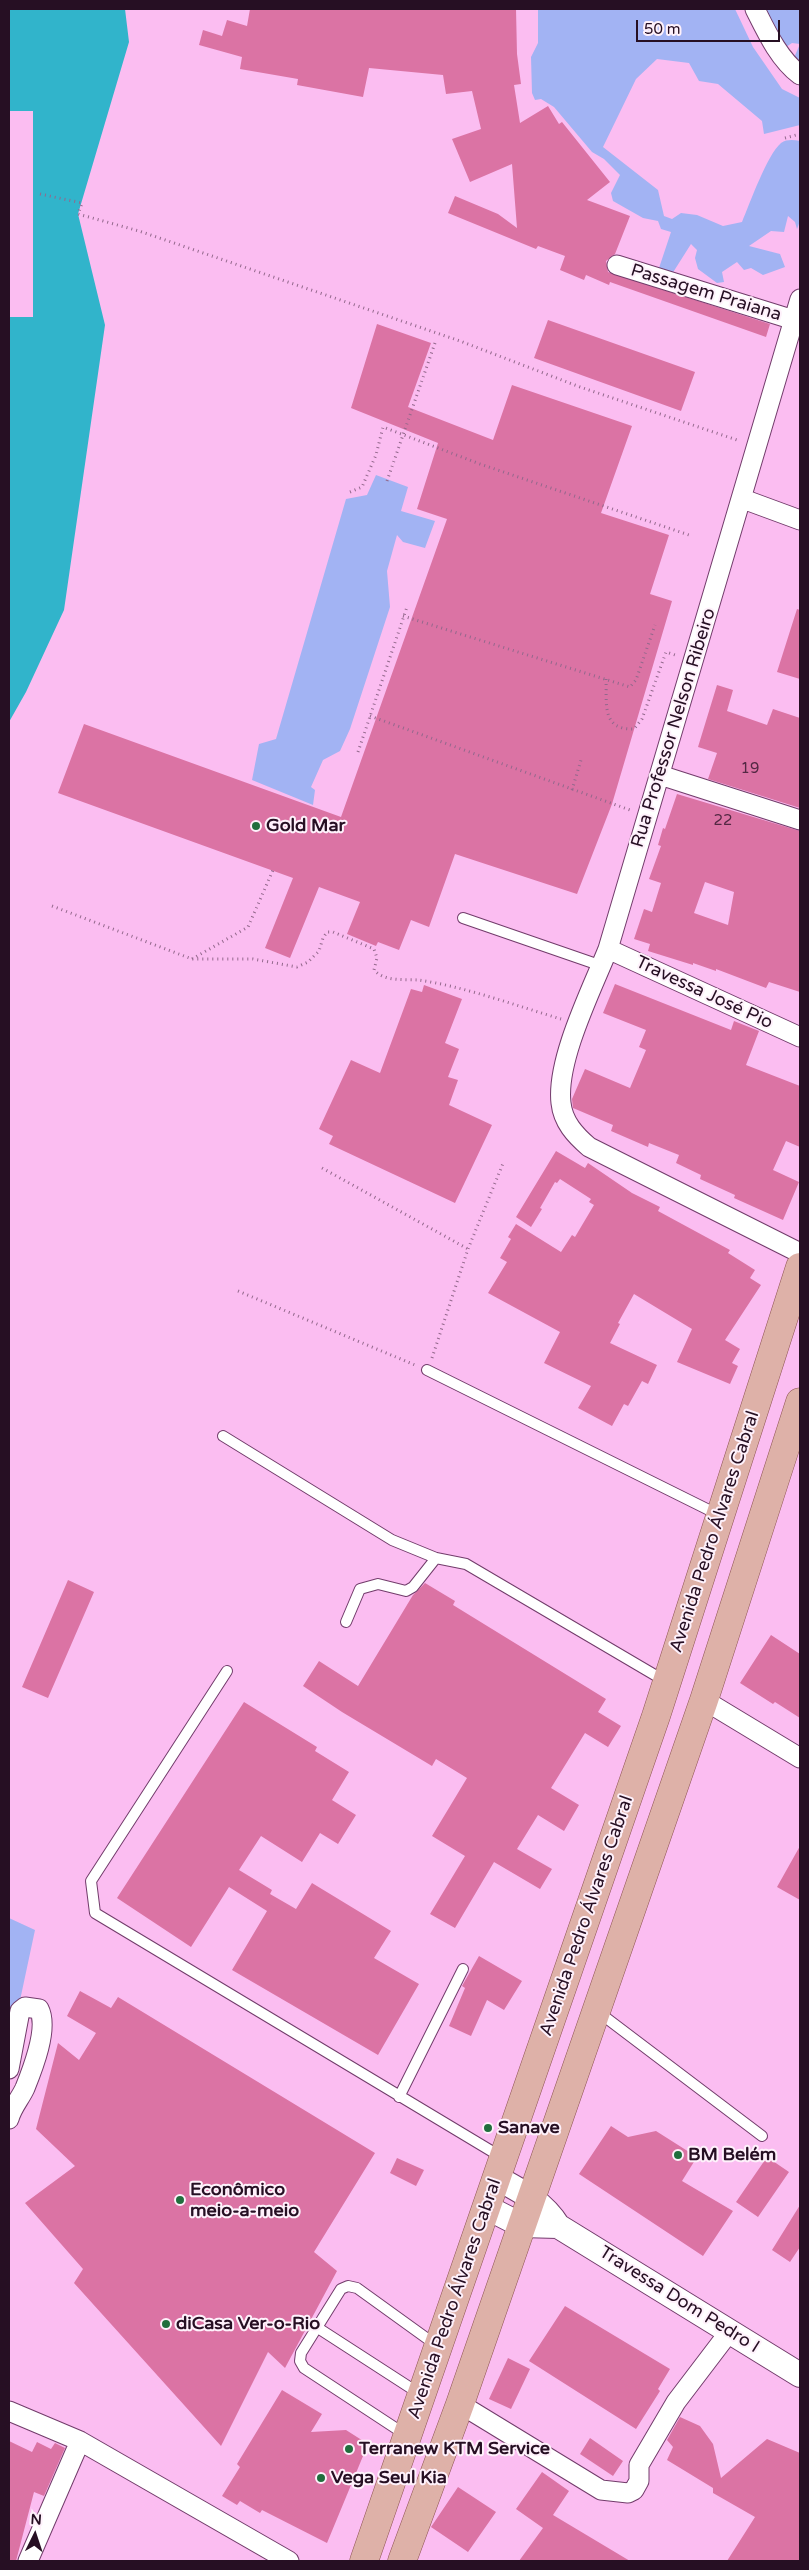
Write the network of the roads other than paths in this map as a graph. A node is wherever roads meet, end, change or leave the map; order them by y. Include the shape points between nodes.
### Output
1 (755, 9) edge
2 (800, 76) edge
3 (617, 265) dead end
4 (800, 299) edge
5 (794, 320) junction
6 (743, 499) junction
7 (800, 520) edge
8 (660, 775) junction
9 (800, 820) edge
10 (464, 918) dead end
11 (605, 957) junction
12 (800, 1037) edge
13 (800, 1253) edge
14 (800, 1267) edge
15 (427, 1370) road end
16 (800, 1402) edge
17 (223, 1436) dead end
18 (720, 1515) junction
19 (436, 1558) junction
20 (346, 1622) dead end
21 (227, 1671) dead end
22 (666, 1682) junction
23 (704, 1700) junction
24 (800, 1758) edge
25 (463, 1969) dead end
26 (596, 2010) junction
27 (9, 2070) edge
28 (399, 2097) junction
29 (10, 2107) edge
30 (762, 2136) dead end
31 (500, 2168) junction
32 (532, 2196) junction
33 (486, 2206) junction
34 (521, 2225) junction
35 (558, 2226) junction
36 (318, 2328) junction
37 (730, 2331) junction
38 (438, 2346) junction
39 (800, 2375) edge
40 (422, 2394) junction
41 (460, 2404) junction
42 (9, 2411) edge
43 (407, 2436) junction
44 (80, 2441) junction
45 (28, 2561) edge
46 (289, 2561) edge
47 (364, 2561) edge
48 (402, 2561) edge

1 - 2 street via 789,67
3 - 5 street, Passagem Praiana
4 - 5 street, Rua Professor Nelson Ribeiro
5 - 6 street, Rua Professor Nelson Ribeiro
6 - 7 street
6 - 8 street, Rua Professor Nelson Ribeiro
8 - 9 street
8 - 11 street, Rua Professor Nelson Ribeiro
10 - 11 lane
11 - 12 street, Travessa José Pio
11 - 13 street, Rua Professor Nelson Ribeiro via 578,1025 562,1080 561,1102 575,1135 588,1148
14 - 18 main road, Avenida Pedro Álvares Cabral
15 - 18 lane
16 - 23 main road
17 - 19 lane via 392,1540
18 - 22 main road, Avenida Pedro Álvares Cabral
19 - 20 lane via 406,1591 378,1584 360,1589
19 - 22 lane via 466,1564
21 - 28 lane via 91,1881 95,1913
22 - 31 main road, Avenida Pedro Álvares Cabral
23 - 24 street
23 - 26 main road
25 - 28 lane
26 - 30 lane
26 - 32 main road
27 - 29 street via 20,2011 25,2007 39,2009 42,2035 24,2088
28 - 31 lane
31 - 32 street, Travessa Dom Pedro I
31 - 33 main road, Avenida Pedro Álvares Cabral
32 - 34 main road
32 - 35 street, Travessa Dom Pedro I
33 - 34 street, Travessa Dom Pedro I
33 - 38 main road, Avenida Pedro Álvares Cabral
34 - 35 street, Travessa Dom Pedro I
34 - 41 main road
35 - 37 street, Travessa Dom Pedro I
36 - 38 lane via 341,2289 348,2286 357,2288
36 - 40 lane
36 - 43 lane via 301,2353 300,2361 304,2368
37 - 39 street, Travessa Dom Pedro I
37 - 41 street via 676,2402 639,2466 639,2481 628,2493 601,2490
38 - 40 main road, Avenida Pedro Álvares Cabral
40 - 43 main road, Avenida Pedro Álvares Cabral
41 - 48 main road
42 - 44 street
43 - 47 main road, Avenida Pedro Álvares Cabral
44 - 45 street
44 - 46 street

